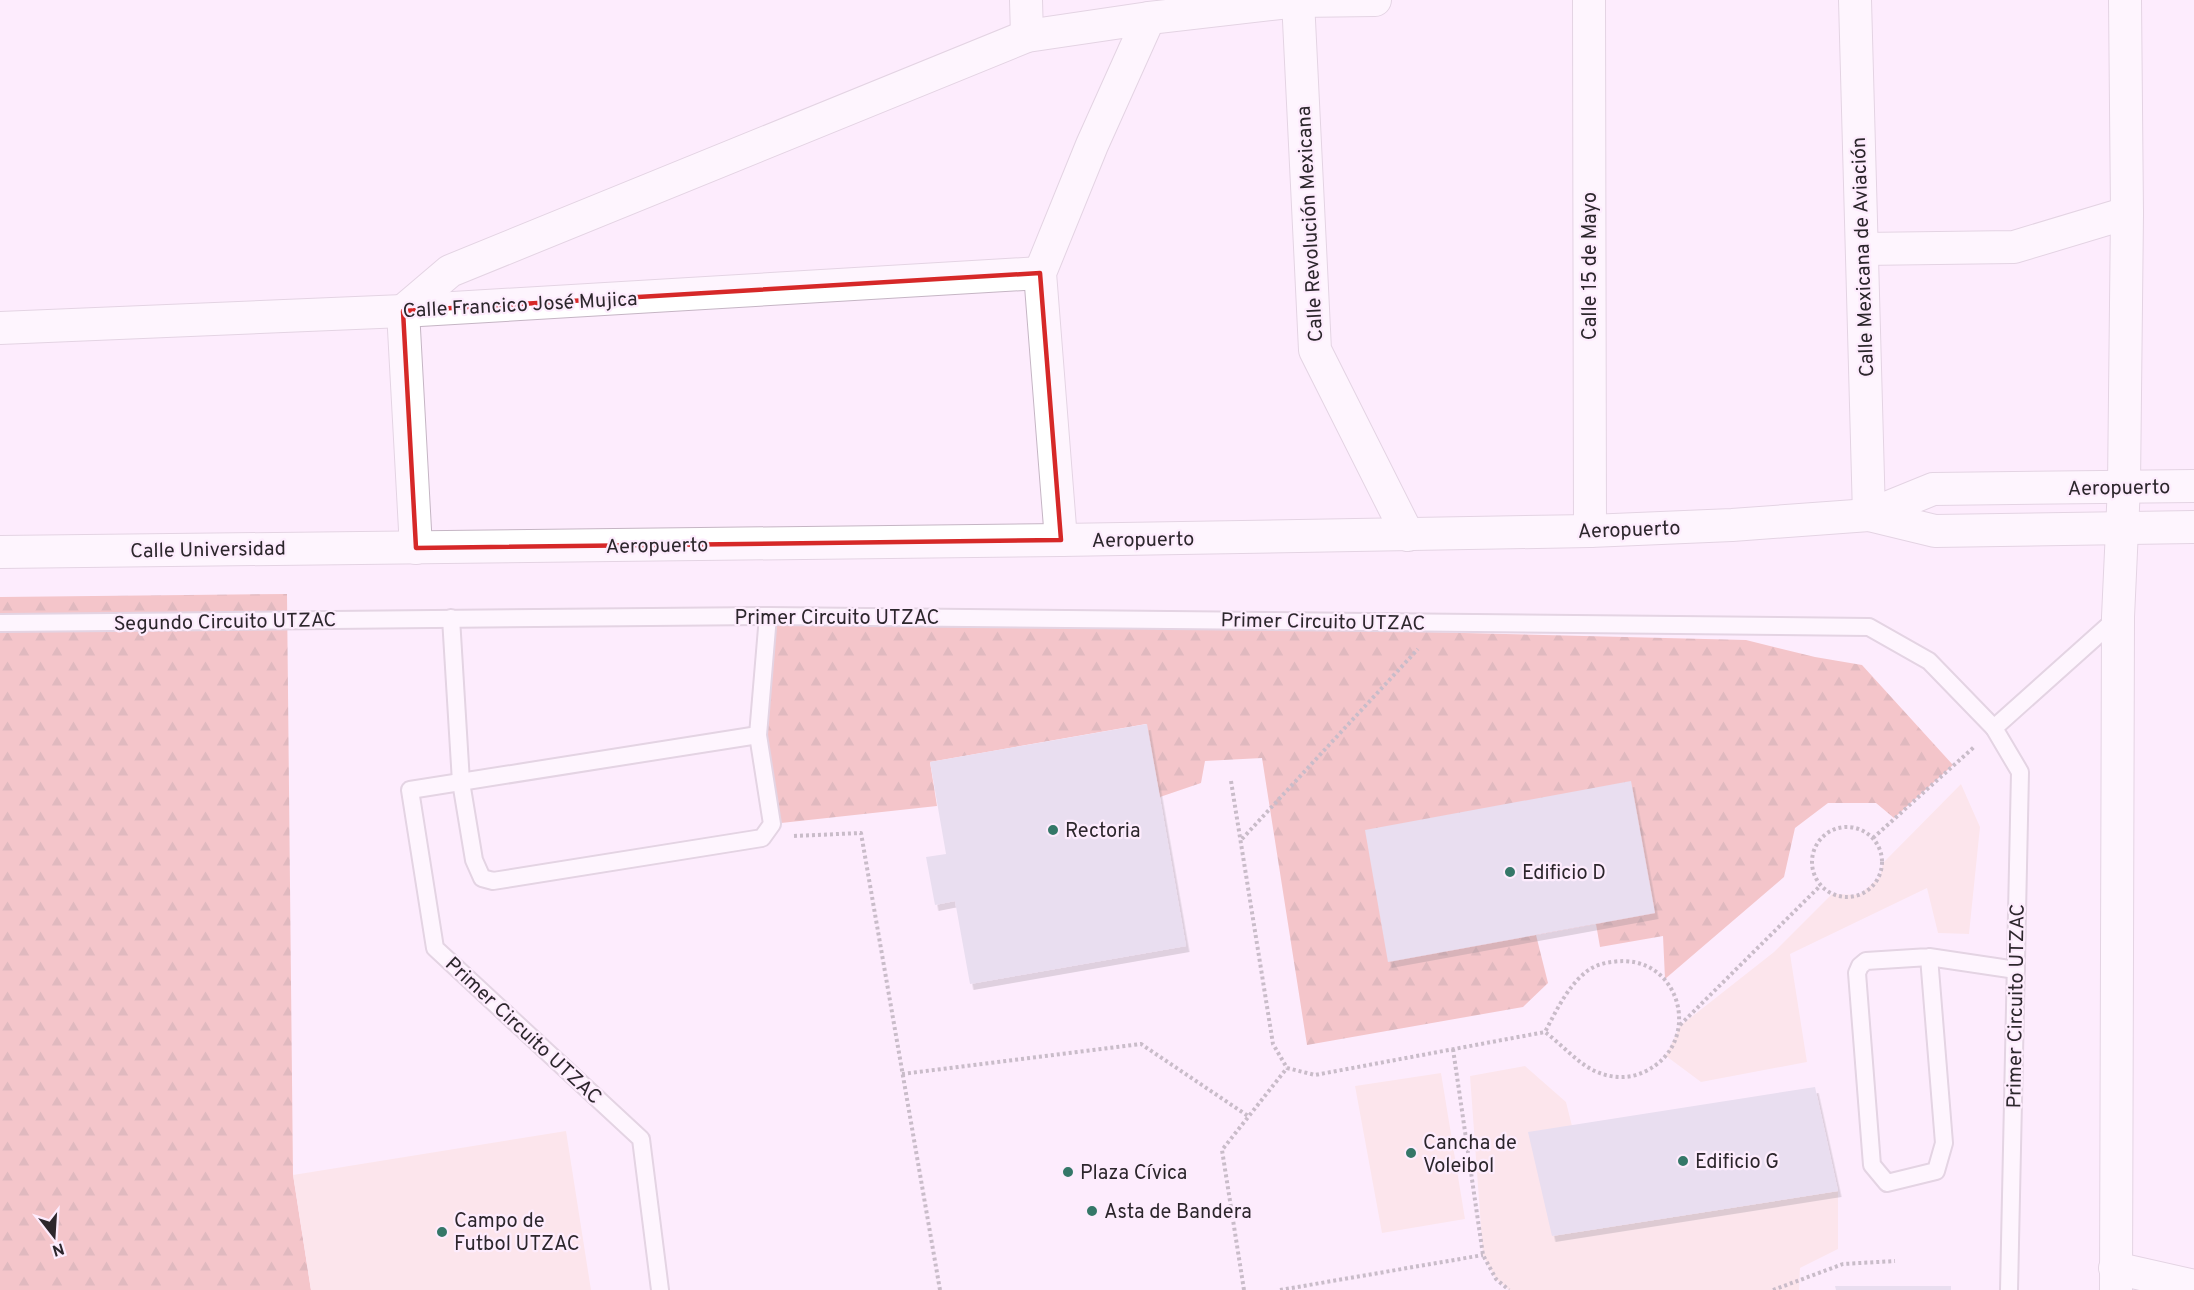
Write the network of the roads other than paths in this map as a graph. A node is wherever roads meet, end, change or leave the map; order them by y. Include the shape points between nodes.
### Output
1 (1026, 0) edge
2 (1298, 0) edge
3 (1375, 0) edge
4 (1588, 0) edge
5 (1856, 0) edge
6 (2125, 0) edge
7 (1149, 18) junction
8 (1027, 36) junction
9 (2127, 213) junction
10 (1862, 249) junction
11 (1040, 273) junction
12 (403, 311) junction
13 (0, 328) edge
14 (2124, 486) junction
15 (2194, 486) edge
16 (1869, 515) junction
17 (2194, 527) edge
18 (2121, 528) junction
19 (1590, 531) junction
20 (1408, 535) junction
21 (1061, 540) junction
22 (416, 548) junction
23 (0, 552) edge
24 (768, 616) junction
25 (2118, 617) junction
26 (451, 618) junction
27 (0, 623) edge
28 (1994, 728) junction
29 (758, 735) junction
30 (461, 782) junction
31 (1929, 957) junction
32 (2016, 970) junction
33 (2116, 1279) edge
34 (2194, 1286) edge
35 (660, 1290) edge
36 (2009, 1290) edge

1 - 8 street
2 - 3 street
2 - 7 street
2 - 20 street, Calle Revolución Mexicana via 1315,350
4 - 19 street, Calle 15 de Mayo
5 - 10 street, Calle Mexicana de Aviación
6 - 9 street
7 - 8 street
7 - 11 street
8 - 12 street via 450,271
9 - 10 street via 2014,247
9 - 14 street
10 - 16 street, Calle Mexicana de Aviación
11 - 12 street, Calle Francico José Mujica
11 - 21 street
12 - 13 street, Calle Francico José Mujica
12 - 22 street
14 - 15 street, Aeropuerto
14 - 16 street, Aeropuerto via 1933,489
14 - 18 street
16 - 18 street, Aeropuerto via 1935,531
16 - 19 street, Aeropuerto
17 - 18 street, Aeropuerto
18 - 25 street
19 - 20 street, Aeropuerto
20 - 21 street, Aeropuerto
21 - 22 street, Aeropuerto
22 - 23 street, Calle Universidad
24 - 26 lane, Primer Circuito UTZAC
24 - 28 lane, Primer Circuito UTZAC via 1869,627 1929,661
24 - 29 lane
25 - 28 lane
25 - 33 street
26 - 27 lane, Segundo Circuito UTZAC
26 - 30 lane
28 - 32 lane, Primer Circuito UTZAC via 2020,772
29 - 30 lane
29 - 30 lane via 772,824 762,838 493,881 482,878 474,860
30 - 35 lane, Primer Circuito UTZAC via 410,790 435,948 642,1139
31 - 31 lane via 1944,1143 1936,1171 1887,1183 1872,1165 1857,973 1866,961
31 - 32 lane
32 - 36 lane, Primer Circuito UTZAC
33 - 34 street

